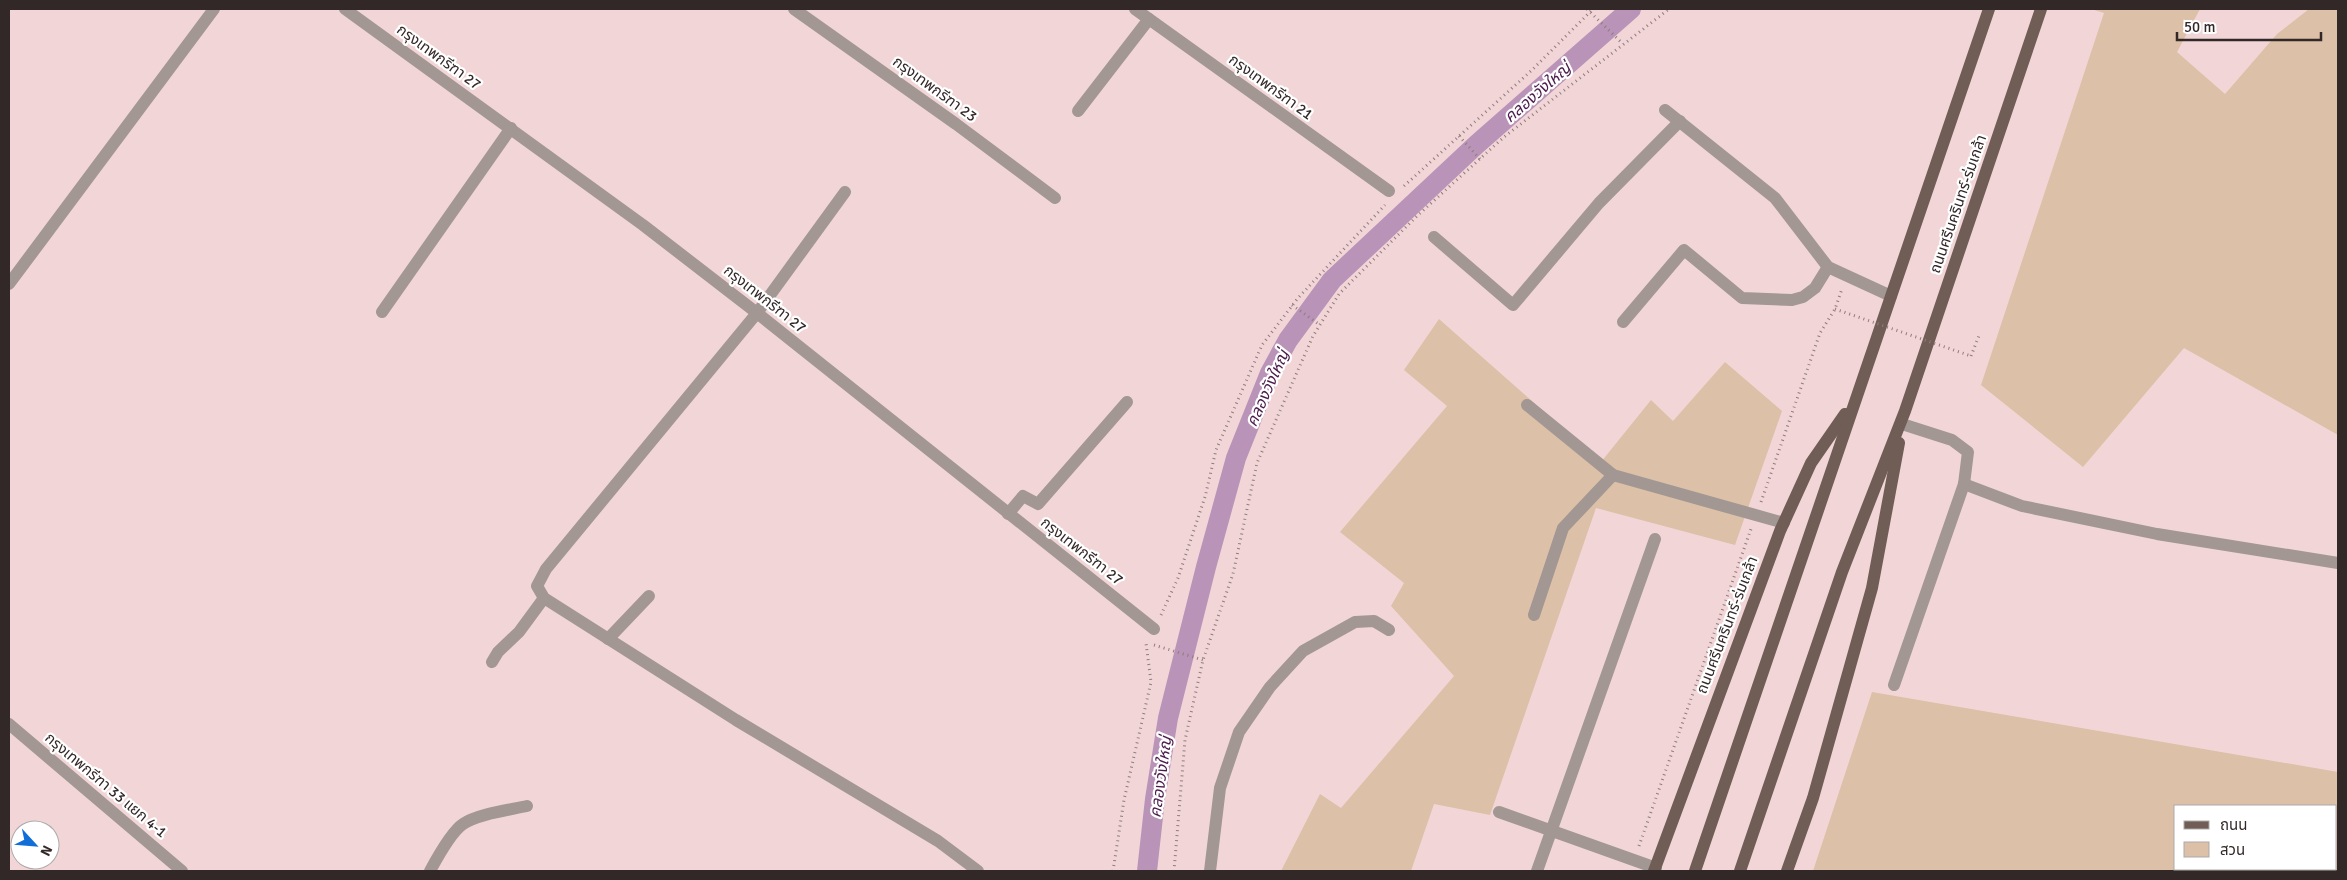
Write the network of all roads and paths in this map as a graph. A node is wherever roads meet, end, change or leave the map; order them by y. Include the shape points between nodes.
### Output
1 (214, 9) edge
2 (345, 9) edge
3 (794, 9) edge
4 (1135, 9) edge
5 (1669, 9) edge
6 (1989, 9) edge
7 (2041, 9) edge
8 (1590, 10) edge
9 (1149, 19) junction
10 (1622, 43) junction
11 (1665, 110) dead end
12 (1078, 111) dead end
13 (1680, 121) junction
14 (511, 128) junction
15 (1459, 136) junction
16 (1480, 159) junction
17 (1402, 188) dead end
18 (845, 192) dead end
19 (1389, 196) joint
20 (1054, 198) dead end
21 (1434, 237) dead end
22 (1828, 267) junction
23 (9, 284) edge
24 (1840, 291) dead end
25 (1891, 296) junction
26 (1292, 305) junction
27 (1835, 309) junction
28 (382, 312) dead end
29 (757, 313) junction
30 (1623, 322) dead end
31 (1320, 325) junction
32 (1980, 333) dead end
33 (1854, 401) junction
34 (1127, 402) dead end
35 (1527, 405) dead end
36 (1905, 411) junction
37 (1902, 424) junction
38 (1613, 475) junction
39 (1964, 484) junction
40 (1759, 508) dead end
41 (1008, 514) junction
42 (1784, 523) junction
43 (1752, 526) dead end
44 (1655, 539) dead end
45 (2338, 563) edge
46 (649, 596) dead end
47 (544, 598) junction
48 (1534, 615) dead end
49 (1154, 630) junction
50 (1389, 630) dead end
51 (608, 639) junction
52 (1146, 643) junction
53 (1203, 660) junction
54 (492, 662) dead end
55 (1894, 685) dead end
56 (9, 724) edge
57 (527, 806) dead end
58 (1499, 812) dead end
59 (1551, 831) junction
60 (1634, 860) junction
61 (1655, 870) edge
62 (182, 871) edge
63 (430, 871) edge
64 (978, 871) edge
65 (1113, 871) edge
66 (1174, 871) edge
67 (1210, 871) edge
68 (1537, 871) edge
69 (1695, 871) edge
70 (1740, 871) edge
71 (1787, 871) edge

1 - 23 street
2 - 14 street, กรุงเทพกรีฑา 27
3 - 20 street, กรุงเทพกรีฑา 23
4 - 9 street, กรุงเทพกรีฑา 21
5 - 10 path
6 - 25 main road, ถนนศรีนครินทร์-ร่มเกล้า
7 - 36 main road, ถนนศรีนครินทร์-ร่มเกล้า
8 - 10 path
8 - 15 path via 1532,70
9 - 12 street
9 - 19 street, กรุงเทพกรีฑา 21
10 - 16 path
11 - 13 street
13 - 21 street via 1599,203 1513,304
13 - 22 street via 1775,198
14 - 28 street
14 - 29 street, กรุงเทพกรีฑา 27
15 - 16 path
15 - 17 path
16 - 31 path via 1339,294
18 - 29 street
19 - 26 path
22 - 25 street
22 - 30 street via 1815,288 1803,297 1792,300 1742,298 1684,250
24 - 27 path
25 - 33 main road, ถนนศรีนครินทร์-ร่มเกล้า
26 - 31 path
26 - 49 path via 1262,345 1221,436 1178,578
27 - 32 path, bridge via 1971,356
27 - 40 path via 1820,333
29 - 41 street, กรุงเทพกรีฑา 27
29 - 47 street via 546,569 537,586
31 - 53 path via 1257,463 1233,574
33 - 42 main road, ถนนศรีนครินทร์-ร่มเกล้า via 1811,462
33 - 69 main road, ถนนศรีนครินทร์-ร่มเกล้า
34 - 41 street via 1038,504 1022,496
35 - 38 street
36 - 37 main road, ถนนศรีนครินทร์-ร่มเกล้า
36 - 70 main road, ถนนศรีนครินทร์-ร่มเกล้า via 1842,572
37 - 39 street via 1952,440 1968,452
37 - 71 main road, ถนนศรีนครินทร์-ร่มเกล้า via 1872,588 1813,798
38 - 42 street
38 - 48 street via 1564,528
39 - 45 street via 2022,506 2157,534
39 - 55 street
41 - 49 street, กรุงเทพกรีฑา 27
42 - 61 main road, ถนนศรีนครินทร์-ร่มเกล้า
43 - 60 path
44 - 59 street
46 - 51 street
47 - 51 street
47 - 54 street
49 - 52 path
50 - 67 street via 1374,621 1355,622 1303,652 1270,687 1239,732 1220,788
51 - 64 street via 736,720 938,840
52 - 53 path
52 - 65 path via 1152,682 1124,800
53 - 66 path via 1185,740
56 - 62 street, กรุงเทพกรีฑา 33 แยก 4-1
57 - 63 street via 463,824
58 - 59 street
59 - 60 street
59 - 68 street
60 - 61 street

